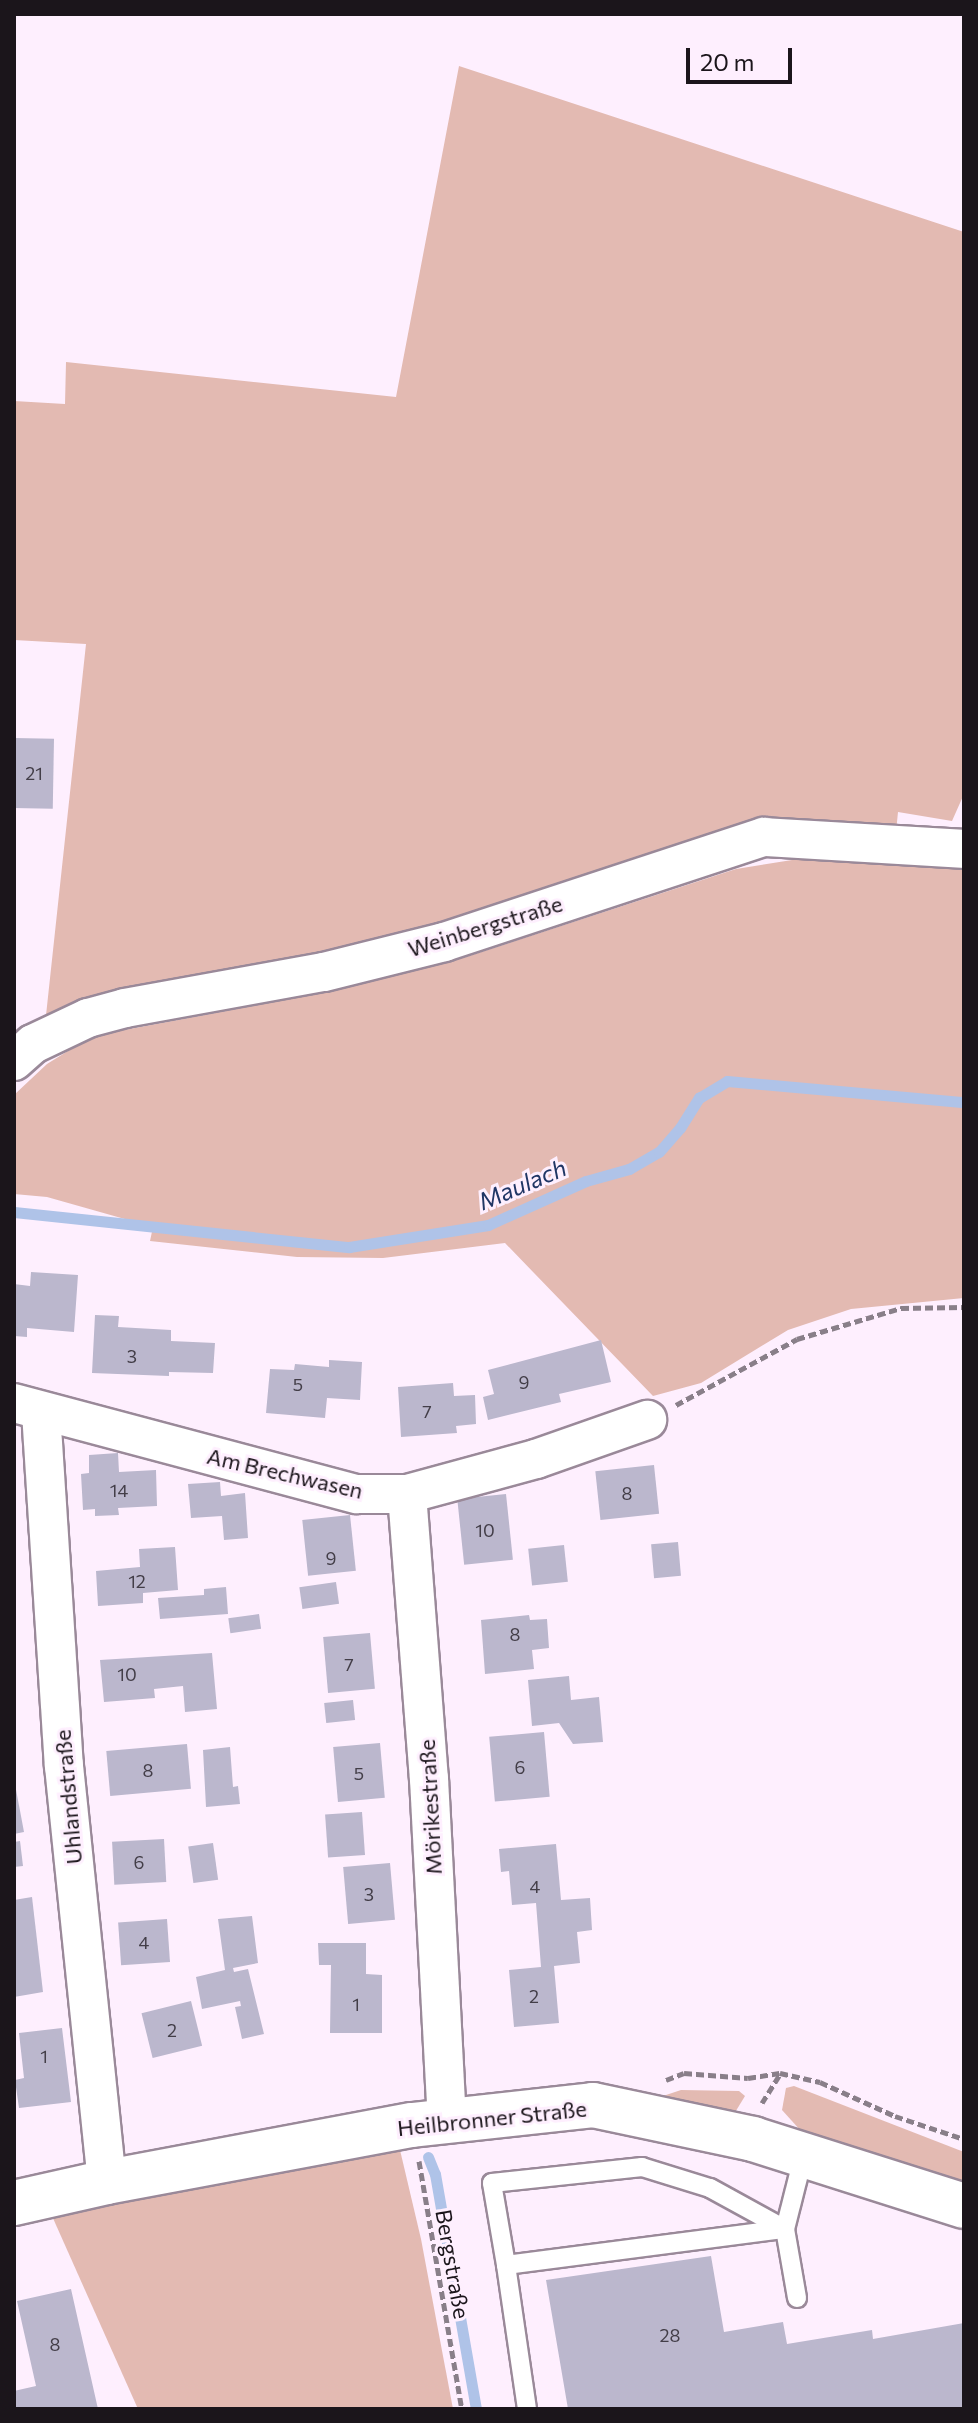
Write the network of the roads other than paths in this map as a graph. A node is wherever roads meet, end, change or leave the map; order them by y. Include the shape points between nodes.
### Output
1 (964, 849) edge
2 (14, 1061) edge
3 (27, 1407) edge
4 (647, 1420) road end
5 (407, 1494) junction
6 (430, 2123) junction
7 (804, 2154) junction
8 (107, 2182) junction
9 (14, 2203) edge
10 (964, 2206) edge
11 (785, 2229) junction
12 (506, 2265) junction
13 (797, 2298) dead end
14 (527, 2409) edge

1 - 2 street, Weinbergstraße via 764,837 444,942 324,972 88,1018 33,1044
3 - 5 street, Am Brechwasen via 357,1494
3 - 8 street, Uhlandstraße
4 - 5 street, Am Brechwasen via 536,1459
5 - 6 street, Mörikestraße via 429,1779
6 - 7 main road, Heilbronner Straße via 593,2105
6 - 8 main road, Heilbronner Straße
7 - 10 main road, Heilbronner Straße
7 - 11 lane
8 - 9 main road, Heilbronner Straße
11 - 12 lane
11 - 12 lane via 710,2188 642,2167 492,2183
11 - 13 lane
12 - 14 lane

